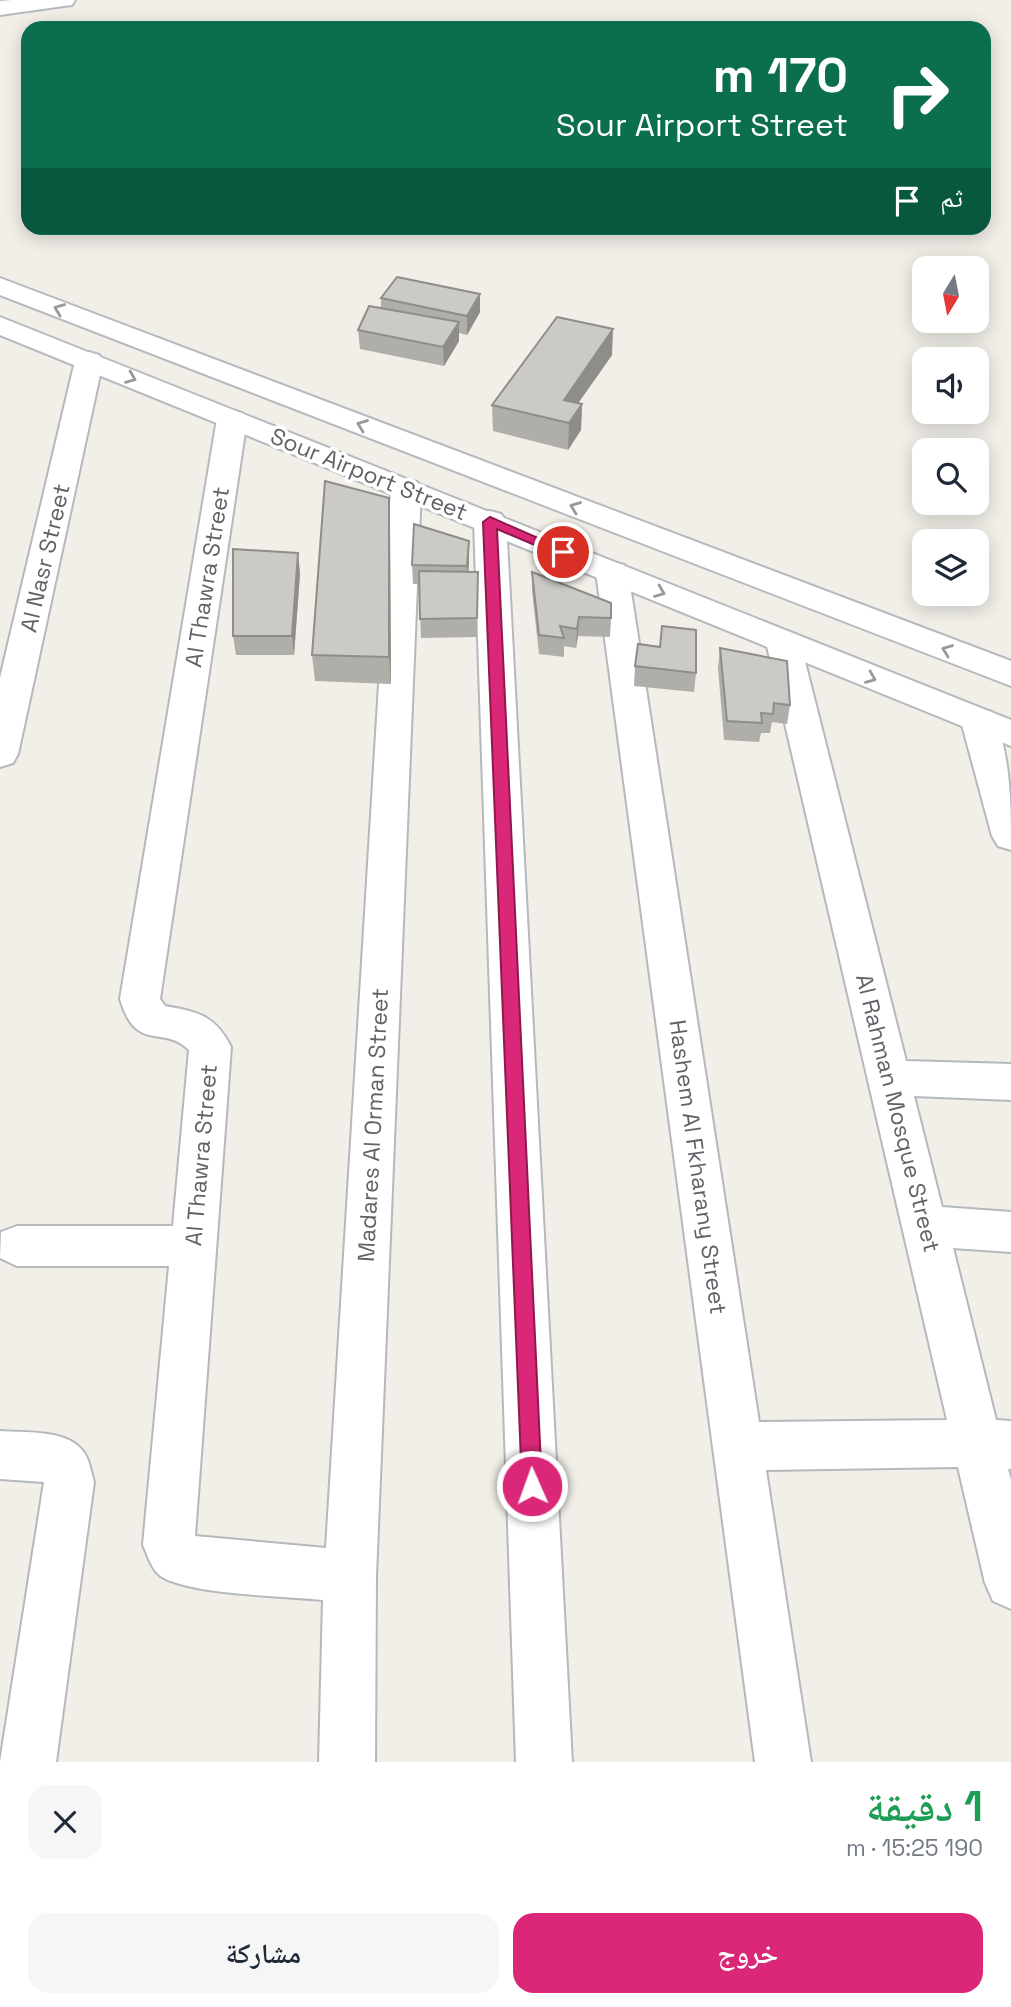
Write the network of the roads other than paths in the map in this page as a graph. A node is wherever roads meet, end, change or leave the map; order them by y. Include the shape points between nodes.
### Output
1 (64, 0) edge
2 (0, 8) edge
3 (0, 286) edge
4 (0, 325) edge
5 (89, 361) junction
6 (232, 419) junction
7 (406, 489) junction
8 (490, 522) junction
9 (612, 572) junction
10 (783, 642) junction
11 (1011, 674) edge
12 (995, 727) edge
13 (0, 754) edge
14 (1011, 836) edge
15 (889, 1078) junction
16 (1011, 1082) edge
17 (926, 1226) junction
18 (1011, 1232) edge
19 (17, 1246) dead end
20 (193, 1246) junction
21 (994, 1444) edge
22 (738, 1446) junction
23 (0, 1455) edge
24 (350, 1576) junction
25 (1011, 1583) edge
26 (28, 1762) edge
27 (347, 1762) edge
28 (544, 1762) edge
29 (783, 1762) edge

1 - 2 street
11 -> 3 street, Sour Airport Street
4 - 5 street, Sour Airport Street
5 -> 6 street, Sour Airport Street
5 - 13 street, Al Nasr Street
6 - 7 street, Sour Airport Street
6 - 20 street, Al Thawra Street via 140,999 152,1020 196,1029 210,1047
7 - 8 street, Sour Airport Street
7 - 24 street, Madares Al Orman Street
8 - 9 street, Sour Airport Street
8 - 28 street
9 -> 10 street, Sour Airport Street
9 - 22 street, Hashem Al Fkharany Street
10 -> 12 street, Sour Airport Street
10 - 15 street, Al Rahman Mosque Street
12 - 14 street
15 - 16 street
15 - 17 street, Al Rahman Mosque Street
17 - 18 street
17 - 21 street, Al Rahman Mosque Street
19 - 20 street
20 - 24 street, Al Thawra Street via 169,1545 178,1558 192,1562
21 - 22 street
21 - 25 street, Al Rahman Mosque Street
22 - 29 street, Hashem Al Fkharany Street
23 - 26 street via 53,1459 65,1467 69,1482
24 - 27 street, Madares Al Orman Street

